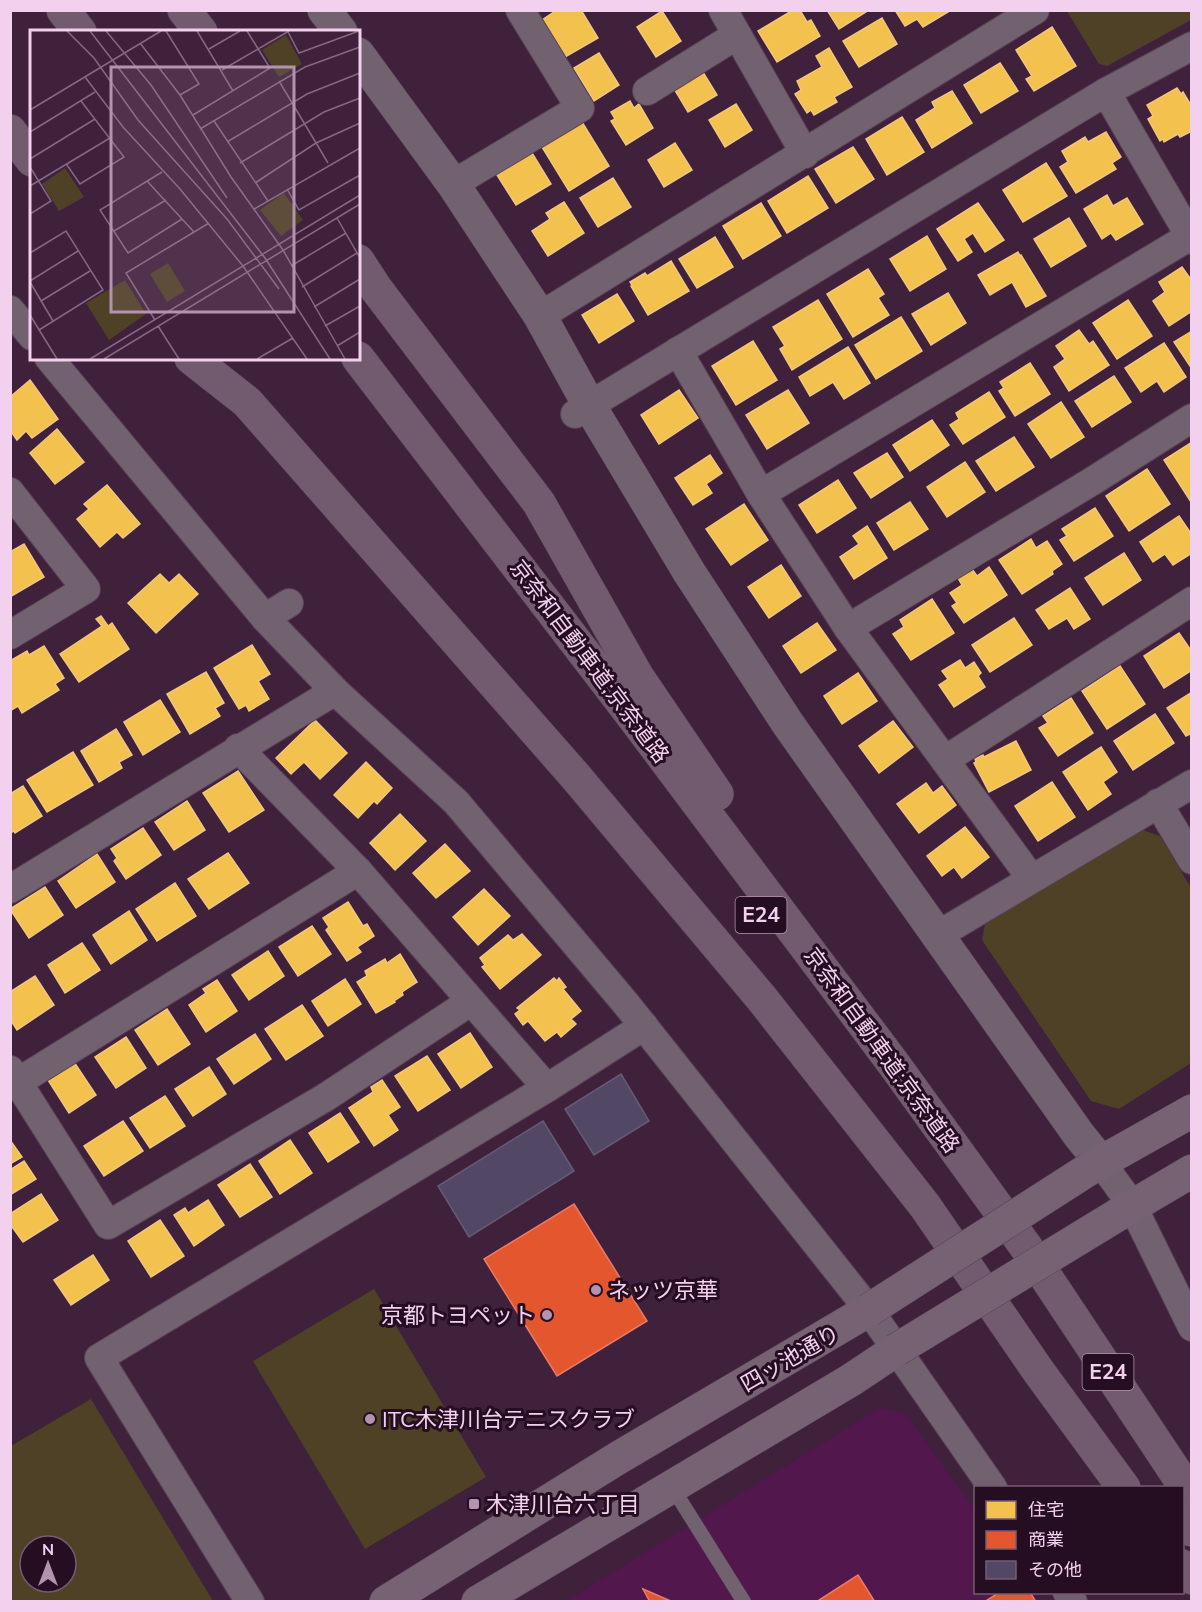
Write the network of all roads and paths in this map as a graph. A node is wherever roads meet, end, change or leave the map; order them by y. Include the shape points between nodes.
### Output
1 (63, 10) edge
2 (85, 10) edge
3 (184, 10) edge
4 (324, 10) edge
5 (520, 10) edge
6 (1035, 10) edge
7 (732, 18) edge
8 (78, 30) edge
9 (100, 30) edge
10 (199, 30) edge
11 (339, 30) edge
12 (1191, 46) edge
13 (360, 57) edge
14 (646, 91) dead end
15 (1106, 92) junction
16 (10, 131) edge
17 (805, 154) junction
18 (30, 157) edge
19 (453, 184) junction
20 (1191, 237) edge
21 (360, 264) edge
22 (10, 310) edge
23 (540, 316) junction
24 (30, 334) edge
25 (678, 351) junction
26 (51, 360) edge
27 (194, 360) edge
28 (338, 360) edge
29 (360, 360) edge
30 (582, 410) junction
31 (1191, 418) edge
32 (10, 492) edge
33 (761, 494) junction
34 (1191, 602) edge
35 (289, 603) dead end
36 (265, 618) junction
37 (848, 628) junction
38 (10, 635) edge
39 (335, 691) junction
40 (238, 748) junction
41 (945, 760) junction
42 (1191, 784) edge
43 (1158, 803) junction
44 (1191, 860) edge
45 (358, 871) junction
46 (1031, 878) junction
47 (10, 889) edge
48 (938, 934) junction
49 (470, 1002) junction
50 (644, 1026) junction
51 (14, 1076) edge
52 (547, 1089) junction
53 (1191, 1110) edge
54 (1095, 1165) junction
55 (1191, 1171) edge
56 (1125, 1210) junction
57 (1026, 1247) junction
58 (869, 1310) junction
59 (1188, 1314) edge
60 (896, 1350) junction
61 (992, 1486) edge
62 (1123, 1486) edge
63 (1163, 1486) edge
64 (1184, 1486) edge
65 (672, 1487) junction
66 (250, 1602) edge
67 (386, 1602) edge
68 (478, 1602) edge
69 (744, 1602) edge

1 - 8 highway
2 - 9 highway
3 - 10 highway
4 - 11 street
5 - 19 street via 580,108
6 - 17 street
7 - 14 street
7 - 17 street
12 - 15 street
13 - 19 street
15 - 20 street
15 - 25 street
16 - 18 highway
17 - 23 street
19 - 23 street
20 - 33 street
21 - 57 highway via 539,503 637,676
22 - 24 street
23 - 30 street
25 - 30 street
25 - 33 street
26 - 36 street
27 - 62 highway via 247,402 576,777 763,1000 925,1206
28 - 63 highway, 京奈和自動車道;京奈道路 / E24 via 743,890 877,1072 1012,1257
29 - 57 highway, 京奈和自動車道;京奈道路 / E24 via 750,871
30 - 48 street via 788,724
31 - 37 street via 1081,489
32 - 38 street via 86,589
33 - 37 street
34 - 41 street
35 - 36 street
36 - 39 street
37 - 41 street
39 - 40 street
39 - 50 street via 456,802
40 - 45 street
40 - 47 street
41 - 46 street
42 - 43 street
43 - 44 street
43 - 46 street
45 - 49 street
45 - 51 street
46 - 48 street
48 - 54 street via 1079,1135
49 - 51 street via 326,1097 108,1225
49 - 52 street
50 - 52 street
50 - 58 street
52 - 66 street via 99,1358
53 - 54 main road, 四ッ池通り
54 - 56 street
54 - 58 main road, 四ッ池通り, bridge
55 - 56 main road
56 - 59 street
56 - 60 main road, bridge
57 - 64 highway, 京奈和自動車道;京奈道路 / E24
58 - 60 street
58 - 67 main road, 四ッ池通り via 618,1458
60 - 61 street
60 - 65 main road
65 - 68 main road
65 - 69 lane

